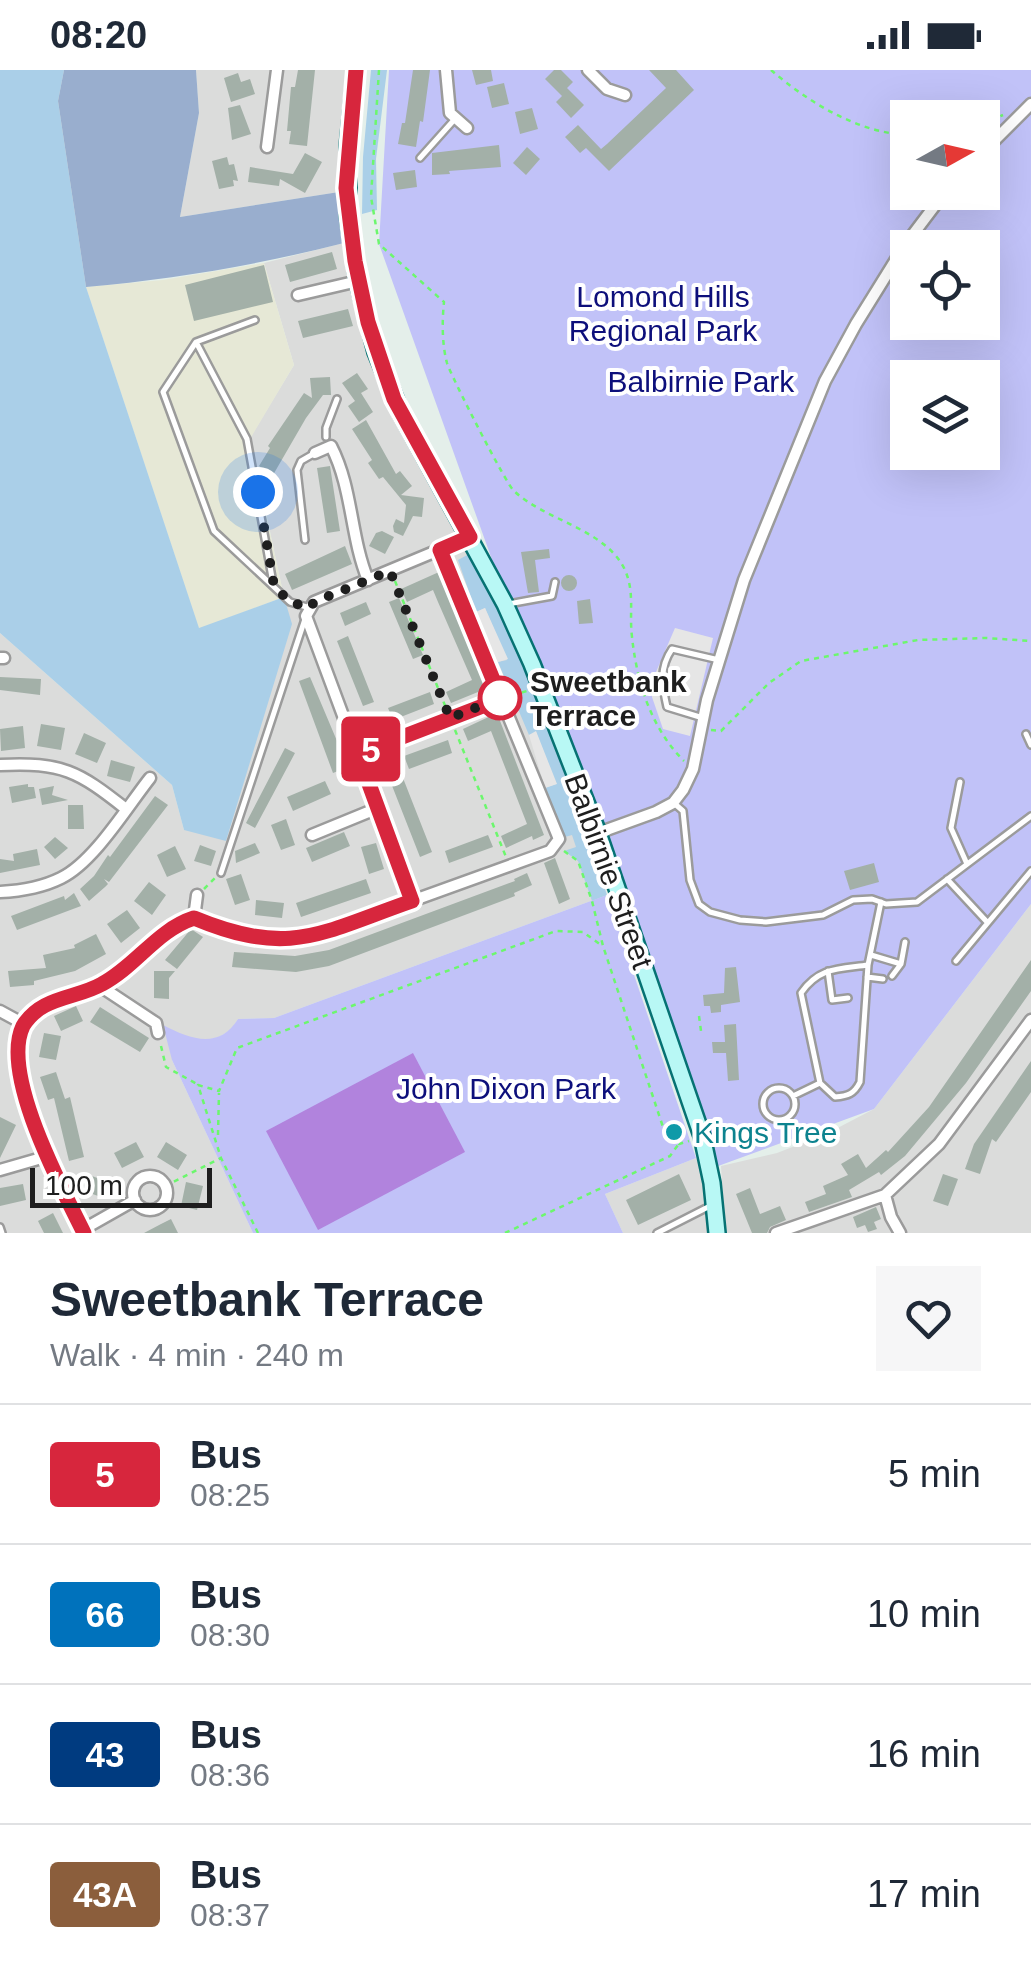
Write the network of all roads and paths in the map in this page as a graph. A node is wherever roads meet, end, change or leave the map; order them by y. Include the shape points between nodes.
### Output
1 (277, 70) edge
2 (356, 70) edge
3 (380, 70) edge
4 (446, 70) edge
5 (588, 70) edge
6 (771, 70) edge
7 (624, 95) dead end
8 (1031, 104) edge
9 (456, 118) junction
10 (467, 128) dead end
11 (890, 132) edge
12 (1000, 135) edge
13 (267, 147) dead end
14 (420, 158) dead end
15 (933, 210) edge
16 (358, 281) junction
17 (298, 295) dead end
18 (255, 320) dead end
19 (196, 342) junction
20 (337, 399) dead end
21 (328, 442) junction
22 (315, 454) joint
23 (470, 537) junction
24 (304, 540) dead end
25 (440, 550) junction
26 (390, 571) junction
27 (368, 580) junction
28 (555, 582) dead end
29 (274, 586) junction
30 (505, 604) junction
31 (308, 612) junction
32 (1031, 641) edge
33 (720, 660) junction
34 (542, 689) junction
35 (501, 699) junction
36 (450, 718) junction
37 (702, 724) junction
38 (1026, 734) dead end
39 (1031, 745) edge
40 (358, 754) junction
41 (0, 764) edge
42 (692, 769) junction
43 (150, 778) dead end
44 (960, 782) dead end
45 (673, 803) junction
46 (378, 808) junction
47 (126, 809) junction
48 (1031, 816) edge
49 (598, 833) junction
50 (312, 834) dead end
51 (557, 842) junction
52 (967, 864) junction
53 (510, 865) junction
54 (1031, 871) edge
55 (221, 873) joint
56 (947, 879) junction
57 (0, 892) edge
58 (197, 895) joint
59 (412, 901) junction
60 (881, 902) junction
61 (194, 918) junction
62 (987, 922) junction
63 (904, 942) dead end
64 (602, 946) junction
65 (870, 955) junction
66 (956, 961) dead end
67 (902, 964) junction
68 (868, 965) junction
69 (828, 971) junction
70 (892, 976) dead end
71 (868, 977) junction
72 (883, 979) dead end
73 (100, 986) junction
74 (848, 998) dead end
75 (0, 1011) edge
76 (699, 1016) dead end
77 (1031, 1020) edge
78 (24, 1024) junction
79 (700, 1031) dead end
80 (158, 1033) joint
81 (820, 1083) junction
82 (198, 1085) junction
83 (219, 1091) junction
84 (793, 1096) junction
85 (702, 1136) junction
86 (218, 1140) junction
87 (679, 1144) junction
88 (45, 1157) junction
89 (222, 1158) junction
90 (0, 1170) edge
91 (165, 1186) junction
92 (885, 1195) junction
93 (135, 1200) junction
94 (715, 1204) junction
95 (83, 1232) edge
96 (258, 1233) edge
97 (505, 1233) edge
98 (657, 1233) edge
99 (717, 1233) edge
100 (776, 1233) edge
101 (900, 1233) edge

1 - 13 street
2 - 16 main road, Balbirnie Street via 346,188
3 - 42 path via 371,197 380,244 444,302 447,364 512,490 613,552 624,568 633,595 631,634 641,690 665,741
4 - 9 street via 450,114
5 - 7 street via 606,89
6 - 11 path via 824,108
8 - 12 street
9 - 10 street
9 - 14 lane
15 - 33 street via 826,382 744,580
16 - 17 street
16 - 23 main road, Balbirnie Street via 386,380
18 - 19 lane
19 - 29 lane via 247,439
19 - 29 lane via 163,392 214,531
20 - 21 lane
21 - 22 street
21 - 27 street via 344,476
22 - 24 lane via 297,470
23 - 25 street
23 - 30 main road, Balbirnie Street
25 - 26 street
25 - 35 street
26 - 27 street
26 - 36 path
27 - 31 street via 314,602
28 - 30 lane via 552,596
29 - 31 lane
30 - 34 main road, Balbirnie Street
31 - 40 street
31 - 55 lane
32 - 37 path via 918,640 801,661 721,731
33 - 37 street
33 - 37 lane via 672,650 664,662 667,707
34 - 35 path
34 - 49 main road, Balbirnie Street
35 - 36 street
35 - 51 street
36 - 40 street
36 - 53 path
37 - 42 street
38 - 39 lane
40 - 46 street
41 - 47 street via 41,763 88,778
42 - 45 street
43 - 47 street
44 - 52 lane via 952,828
45 - 49 street
45 - 60 lane via 683,811 690,880 699,904 710,912 766,922 824,914 854,900
46 - 50 street
46 - 59 street
47 - 57 street via 63,877
48 - 52 lane
49 - 85 main road, Balbirnie Street
51 - 53 street via 550,852
51 - 64 path via 578,860
52 - 56 lane
53 - 59 street
54 - 62 lane
55 - 58 path
56 - 60 lane via 917,902
56 - 62 lane
58 - 61 street
59 - 61 street via 295,940 248,937
60 - 65 lane
61 - 73 street via 172,926
62 - 66 lane
63 - 67 lane
64 - 83 path via 583,932 556,931 236,1048
64 - 87 path via 665,1133
65 - 67 lane
65 - 68 lane
67 - 70 lane
68 - 69 lane
68 - 71 lane
69 - 74 lane via 832,1000
69 - 81 lane via 811,978 801,993
71 - 72 lane
71 - 81 lane via 856,1091 835,1096
73 - 78 street via 54,998
73 - 80 street via 156,1023
75 - 78 street
76 - 79 path
77 - 92 street via 939,1144
78 - 88 street via 18,1074
80 - 82 path via 166,1067
81 - 84 lane
82 - 83 path
82 - 86 path
83 - 86 path
84 - 84 lane via 795,1107 785,1119 774,1120 763,1109 770,1090 786,1089
85 - 87 path
85 - 94 main road, Balbirnie Street
86 - 89 path
87 - 97 path via 670,1156
88 - 90 street
88 - 95 street
89 - 91 path
89 - 96 path
91 - 93 street via 152,1176 140,1180
91 - 93 street via 159,1208 146,1210
92 - 100 street
92 - 101 street
93 - 95 street
94 - 98 lane
94 - 99 main road, Balbirnie Street

